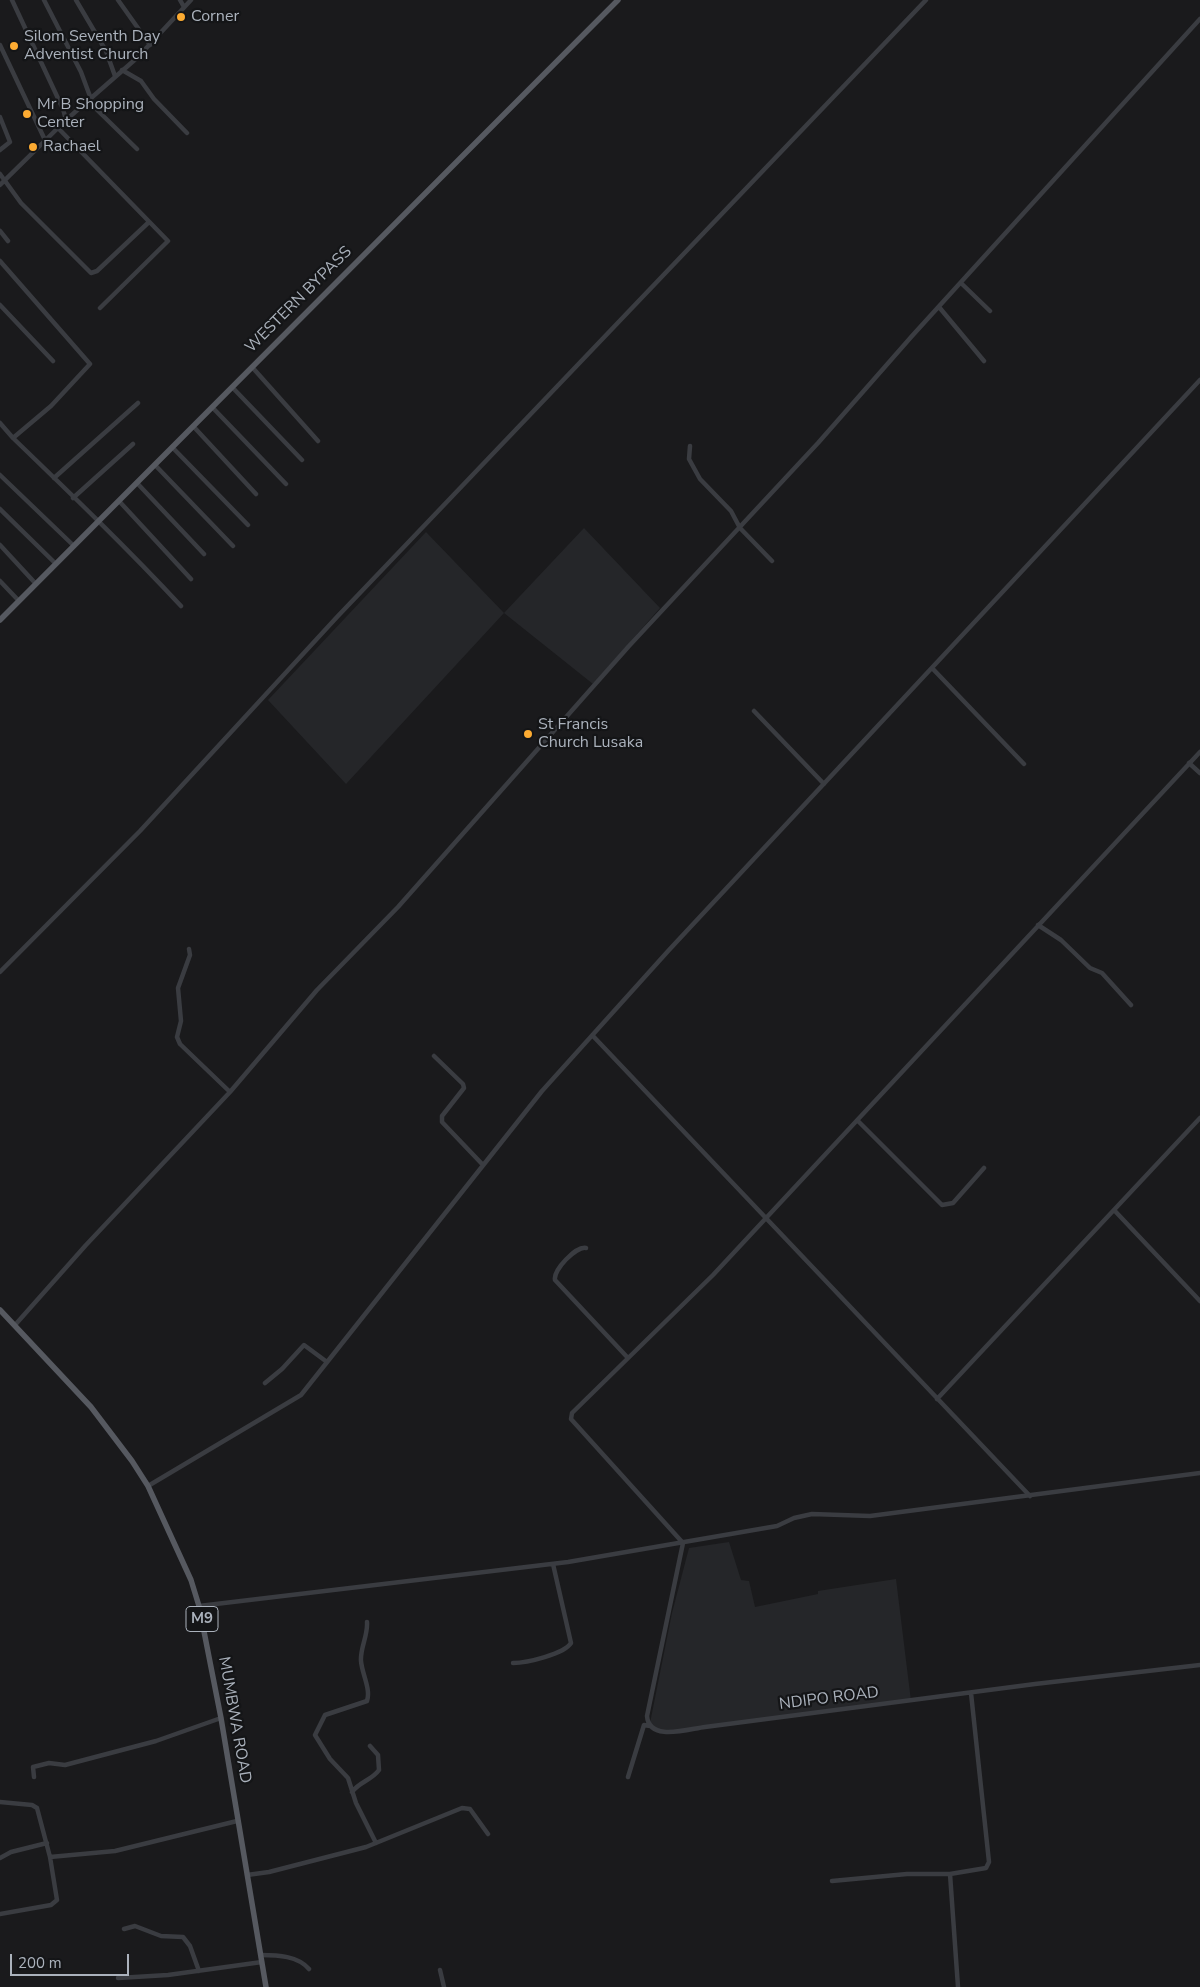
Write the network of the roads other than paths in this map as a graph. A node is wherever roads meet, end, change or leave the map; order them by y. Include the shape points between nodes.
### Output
1 (12, 0) edge
2 (44, 0) edge
3 (76, 0) edge
4 (118, 0) edge
5 (180, 0) edge
6 (191, 0) edge
7 (618, 0) edge
8 (926, 0) edge
9 (184, 7) junction
10 (1200, 19) edge
11 (150, 45) junction
12 (0, 46) edge
13 (122, 70) junction
14 (115, 76) junction
15 (90, 100) junction
16 (0, 117) edge
17 (66, 120) junction
18 (58, 128) junction
19 (187, 133) dead end
20 (45, 140) junction
21 (137, 149) dead end
22 (0, 150) edge
23 (0, 174) edge
24 (4, 181) junction
25 (0, 185) edge
26 (149, 222) junction
27 (0, 231) edge
28 (8, 241) dead end
29 (0, 261) edge
30 (961, 283) junction
31 (0, 305) edge
32 (939, 307) junction
33 (100, 308) dead end
34 (990, 311) dead end
35 (53, 361) dead end
36 (984, 361) dead end
37 (252, 367) junction
38 (1200, 380) edge
39 (232, 387) junction
40 (138, 404) dead end
41 (212, 407) junction
42 (0, 423) edge
43 (193, 426) junction
44 (13, 438) junction
45 (318, 441) dead end
46 (133, 444) dead end
47 (690, 446) dead end
48 (172, 448) junction
49 (302, 460) dead end
50 (154, 465) junction
51 (0, 475) edge
52 (54, 478) junction
53 (137, 483) junction
54 (286, 484) dead end
55 (256, 494) dead end
56 (73, 498) junction
57 (119, 501) junction
58 (0, 509) edge
59 (100, 520) junction
60 (248, 525) dead end
61 (740, 528) junction
62 (0, 546) edge
63 (74, 546) junction
64 (233, 546) dead end
65 (204, 554) dead end
66 (772, 561) dead end
67 (56, 564) junction
68 (191, 579) dead end
69 (0, 581) edge
70 (36, 584) junction
71 (19, 601) junction
72 (181, 606) dead end
73 (0, 620) edge
74 (932, 668) junction
75 (754, 711) dead end
76 (1200, 752) edge
77 (1189, 763) junction
78 (1024, 764) dead end
79 (1200, 773) edge
80 (824, 784) junction
81 (1038, 925) junction
82 (189, 949) dead end
83 (0, 972) edge
84 (1131, 1005) dead end
85 (593, 1036) junction
86 (434, 1056) dead end
87 (230, 1092) junction
88 (1200, 1118) edge
89 (858, 1121) junction
90 (483, 1165) junction
91 (984, 1168) dead end
92 (1114, 1210) junction
93 (766, 1217) junction
94 (586, 1248) dead end
95 (1200, 1301) edge
96 (0, 1310) edge
97 (15, 1325) junction
98 (628, 1358) junction
99 (327, 1362) junction
100 (265, 1384) dead end
101 (937, 1399) junction
102 (1200, 1473) edge
103 (148, 1486) junction
104 (1030, 1496) junction
105 (683, 1543) junction
106 (553, 1564) junction
107 (199, 1606) junction
108 (367, 1622) dead end
109 (513, 1663) dead end
110 (1200, 1665) edge
111 (971, 1693) junction
112 (221, 1718) junction
113 (650, 1726) junction
114 (370, 1746) dead end
115 (34, 1777) dead end
116 (628, 1777) dead end
117 (352, 1792) junction
118 (0, 1802) edge
119 (237, 1820) junction
120 (488, 1834) dead end
121 (47, 1843) junction
122 (376, 1843) junction
123 (50, 1857) junction
124 (0, 1858) edge
125 (950, 1874) junction
126 (247, 1875) junction
127 (832, 1881) dead end
128 (0, 1914) edge
129 (124, 1929) dead end
130 (261, 1955) junction
131 (262, 1962) junction
132 (310, 1969) dead end
133 (440, 1970) dead end
134 (199, 1971) junction
135 (118, 1978) dead end
136 (266, 1987) edge
137 (444, 1987) edge
138 (958, 1987) edge

1 - 17 street
2 - 15 street via 81,72
3 - 14 street via 106,52
4 - 11 street
5 - 9 street
6 - 9 street
7 - 37 main road, WESTERN BYPASS
8 - 83 street via 337,617 146,824
9 - 11 street
10 - 30 street
11 - 13 street
12 - 20 street
13 - 14 street
13 - 19 street via 141,81
14 - 15 street
15 - 17 street
15 - 21 street
16 - 22 street via 10,142
17 - 18 street
18 - 20 street
18 - 26 street
20 - 24 street
23 - 24 street
24 - 25 street
24 - 26 street via 21,203 91,273
26 - 33 street via 168,242
27 - 28 street
29 - 44 street via 90,364 46,410
30 - 32 street
30 - 34 street
31 - 35 street
32 - 36 street
32 - 61 street
37 - 39 main road, WESTERN BYPASS
37 - 45 street
38 - 74 street
39 - 41 main road, WESTERN BYPASS
39 - 49 street
40 - 52 street
41 - 43 main road, WESTERN BYPASS
41 - 54 street
42 - 44 street
43 - 48 main road, WESTERN BYPASS
43 - 55 street
44 - 52 street
46 - 56 street
47 - 61 street via 688,456 695,472 731,511
48 - 50 main road, WESTERN BYPASS
48 - 60 street
50 - 53 main road, WESTERN BYPASS
50 - 64 street
51 - 63 street
52 - 56 street
53 - 57 main road, WESTERN BYPASS
53 - 65 street
56 - 59 street
57 - 59 main road, WESTERN BYPASS
57 - 68 street
58 - 67 street
59 - 63 main road, WESTERN BYPASS
59 - 72 street
61 - 66 street
61 - 87 street via 629,646 398,906 317,990
62 - 70 street
63 - 67 main road, WESTERN BYPASS
67 - 70 main road, WESTERN BYPASS
69 - 71 street
70 - 71 main road, WESTERN BYPASS
71 - 73 main road, WESTERN BYPASS
74 - 78 street
74 - 80 street
75 - 80 street
76 - 77 street
77 - 79 street
77 - 81 street
80 - 85 street
81 - 84 street via 1061,940 1090,968 1102,973
81 - 89 street
82 - 87 street via 190,955 178,988 181,1021 177,1037 180,1044
85 - 90 street via 542,1091
85 - 93 street
86 - 90 street via 464,1088 442,1116 442,1122
87 - 97 street
88 - 92 street
89 - 91 street via 942,1205 953,1203
89 - 93 street
90 - 99 street
92 - 95 street
92 - 101 street
93 - 98 street
93 - 101 street
94 - 98 street via 577,1250 556,1272 555,1280
96 - 97 main road, MUMBWA ROAD / M9
97 - 103 main road, MUMBWA ROAD / M9 via 91,1407
98 - 105 street via 572,1413 571,1419
99 - 100 street via 304,1345
99 - 103 street via 301,1395
101 - 104 street
102 - 104 street
103 - 107 main road, MUMBWA ROAD / M9
104 - 105 street via 870,1516 812,1514 777,1526
105 - 106 street
105 - 113 street via 648,1708
106 - 107 street
106 - 109 street via 571,1643 554,1655
107 - 112 main road, MUMBWA ROAD / M9
108 - 117 street via 361,1660 367,1701 325,1715 315,1733 330,1759 346,1775
110 - 111 street, NDIPO ROAD
111 - 113 street, NDIPO ROAD via 661,1732
111 - 125 street via 989,1862 981,1870
112 - 115 street via 156,1741 66,1765 36,1765 33,1767
112 - 119 main road, MUMBWA ROAD / M9
113 - 116 street via 644,1726
114 - 117 street via 378,1755 379,1770
117 - 122 street
118 - 121 street via 35,1806
119 - 123 street via 115,1852
119 - 126 main road, MUMBWA ROAD / M9
120 - 122 street via 470,1809 465,1808
121 - 123 street
121 - 124 street
122 - 126 street
123 - 128 street via 56,1902
125 - 127 street via 907,1874
125 - 138 street
126 - 130 main road, MUMBWA ROAD / M9
129 - 134 street via 135,1926 161,1936 184,1937
130 - 131 main road, MUMBWA ROAD / M9
130 - 132 street via 291,1958 303,1962
131 - 134 street
131 - 136 main road, MUMBWA ROAD / M9
133 - 137 street
134 - 135 street

